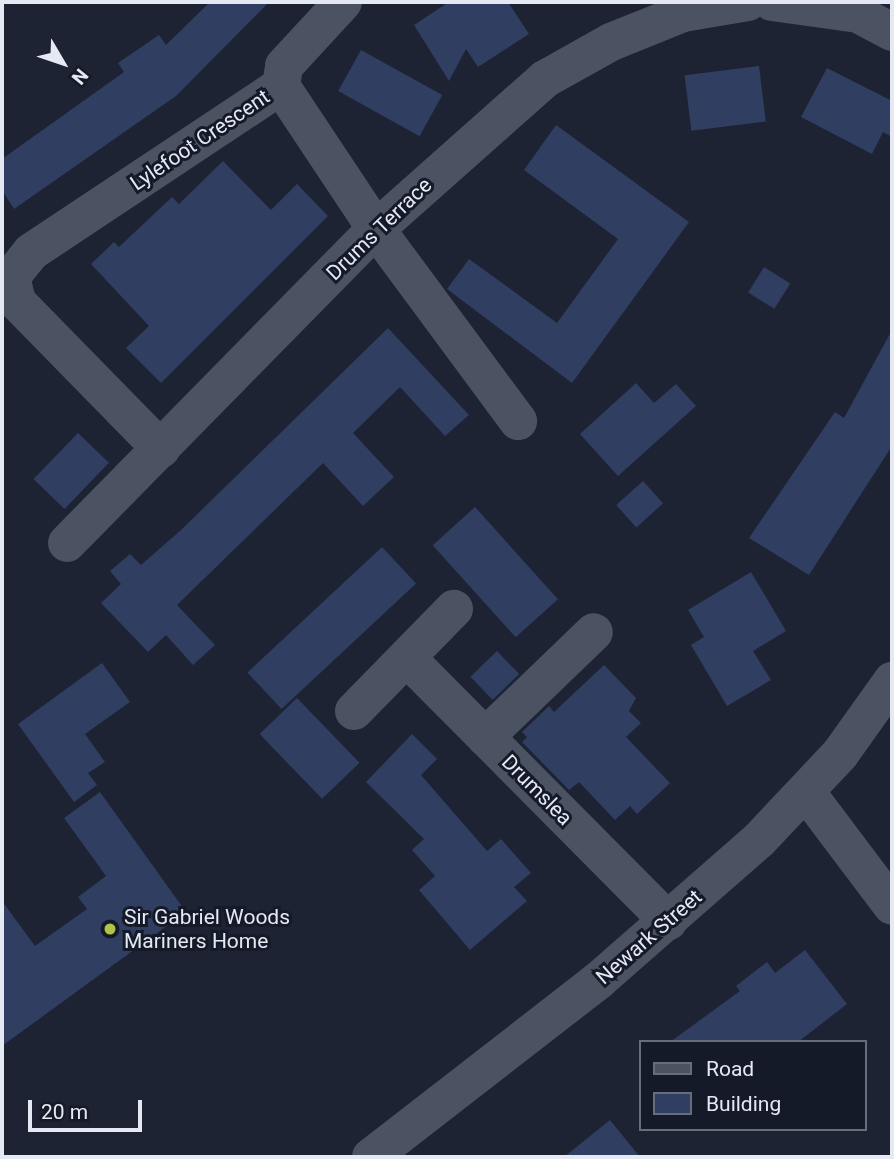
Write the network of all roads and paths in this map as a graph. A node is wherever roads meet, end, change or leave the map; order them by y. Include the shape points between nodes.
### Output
1 (343, 2) edge
2 (748, 2) edge
3 (772, 2) edge
4 (864, 8) edge
5 (892, 32) edge
6 (281, 86) junction
7 (376, 229) junction
8 (518, 421) dead end
9 (161, 449) junction
10 (67, 543) dead end
11 (454, 609) dead end
12 (594, 632) dead end
13 (407, 658) junction
14 (892, 681) edge
15 (354, 712) dead end
16 (485, 737) junction
17 (807, 793) junction
18 (892, 906) edge
19 (668, 921) junction
20 (371, 1157) edge

1 - 6 street via 284,66
2 - 7 street, Drums Terrace via 683,13 611,42 545,79
3 - 4 street
4 - 5 street
6 - 7 street, Lylefoot Crescent
6 - 9 street, Lylefoot Crescent via 31,252 11,277 17,302
7 - 8 street, Lylefoot Crescent
7 - 9 street, Drums Terrace
9 - 10 street, Drums Terrace
11 - 13 street
12 - 16 street
13 - 15 street
13 - 16 street, Drumslea
14 - 17 street, Newark Street
16 - 19 street, Drumslea
17 - 18 street
17 - 19 street, Newark Street
19 - 20 street, Newark Street

